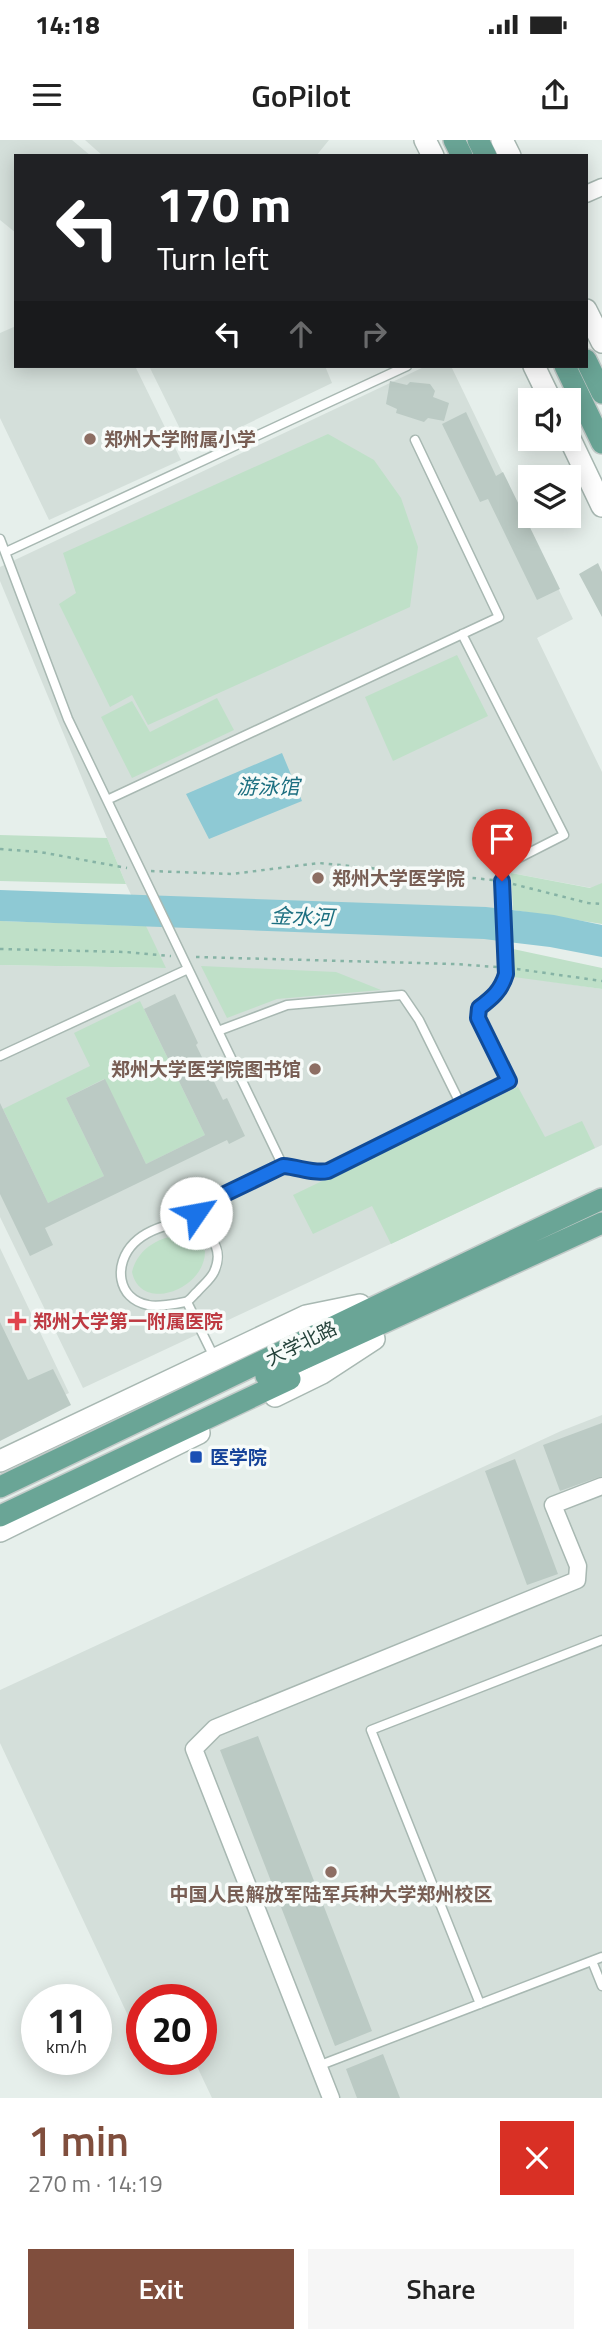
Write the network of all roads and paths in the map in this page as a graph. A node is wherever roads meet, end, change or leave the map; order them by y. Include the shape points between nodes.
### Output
1 (588, 314) edge
2 (602, 342) edge
3 (588, 364) edge
4 (403, 368) edge
5 (535, 368) edge
6 (566, 368) edge
7 (545, 388) edge
8 (602, 393) edge
9 (415, 440) dead end
10 (602, 443) edge
11 (576, 451) edge
12 (602, 506) edge
13 (0, 539) edge
14 (6, 552) junction
15 (462, 634) junction
16 (107, 800) junction
17 (0, 849) edge
18 (141, 870) junction
19 (502, 881) junction
20 (602, 904) edge
21 (0, 949) edge
22 (183, 957) junction
23 (506, 968) junction
24 (188, 969) junction
25 (602, 981) edge
26 (218, 1031) junction
27 (0, 1056) edge
28 (461, 1105) junction
29 (283, 1166) junction
30 (602, 1199) edge
31 (602, 1223) edge
32 (190, 1224) junction
33 (467, 1262) junction
34 (475, 1283) junction
35 (187, 1302) junction
36 (360, 1305) junction
37 (374, 1339) junction
38 (215, 1359) junction
39 (248, 1377) junction
40 (0, 1461) edge
41 (0, 1474) edge
42 (602, 1486) edge
43 (0, 1487) edge
44 (0, 1503) edge
45 (0, 1516) edge
46 (0, 1531) edge
47 (602, 1640) edge
48 (602, 1957) edge
49 (592, 1961) junction
50 (602, 1986) edge
51 (480, 2004) junction
52 (318, 2066) junction
53 (331, 2098) edge

1 - 2 street
3 - 8 main road
4 - 14 lane
5 - 7 street
6 - 10 main road
9 - 15 lane via 499,617
11 - 12 street
13 - 14 lane
14 - 16 lane via 68,719
15 - 16 lane
15 - 19 lane via 564,835 507,864
16 - 18 lane
17 - 18 path
18 - 19 path via 232,874 319,863
18 - 22 lane
19 - 20 path
19 - 23 lane
21 - 22 path
22 - 23 path
22 - 24 lane
23 - 25 path
23 - 28 lane via 503,986 479,1008 478,1018 509,1081
24 - 26 lane
24 - 27 lane
26 - 28 lane via 287,1005 402,995
26 - 29 lane
28 - 29 lane via 328,1171
29 - 32 lane via 204,1204
30 - 33 main road, 大学北路
31 - 34 main road, 大学北路
32 - 35 lane via 210,1236 218,1258 214,1272
32 - 35 lane via 160,1228 134,1243 119,1273 129,1295 145,1304
33 - 36 main road
33 - 39 main road, 大学北路
34 - 37 main road
34 - 39 main road, 大学北路
35 - 38 lane
36 - 38 street via 306,1316
36 - 41 main road
37 - 45 main road
37 - 46 street via 322,1373
38 - 40 street
39 - 43 main road, 大学北路
39 - 44 main road, 大学北路
42 - 52 street via 553,1505 578,1566 577,1580 215,1728 194,1749
47 - 51 lane via 371,1730
48 - 49 lane
49 - 50 lane
49 - 51 lane
51 - 52 lane
52 - 53 street

